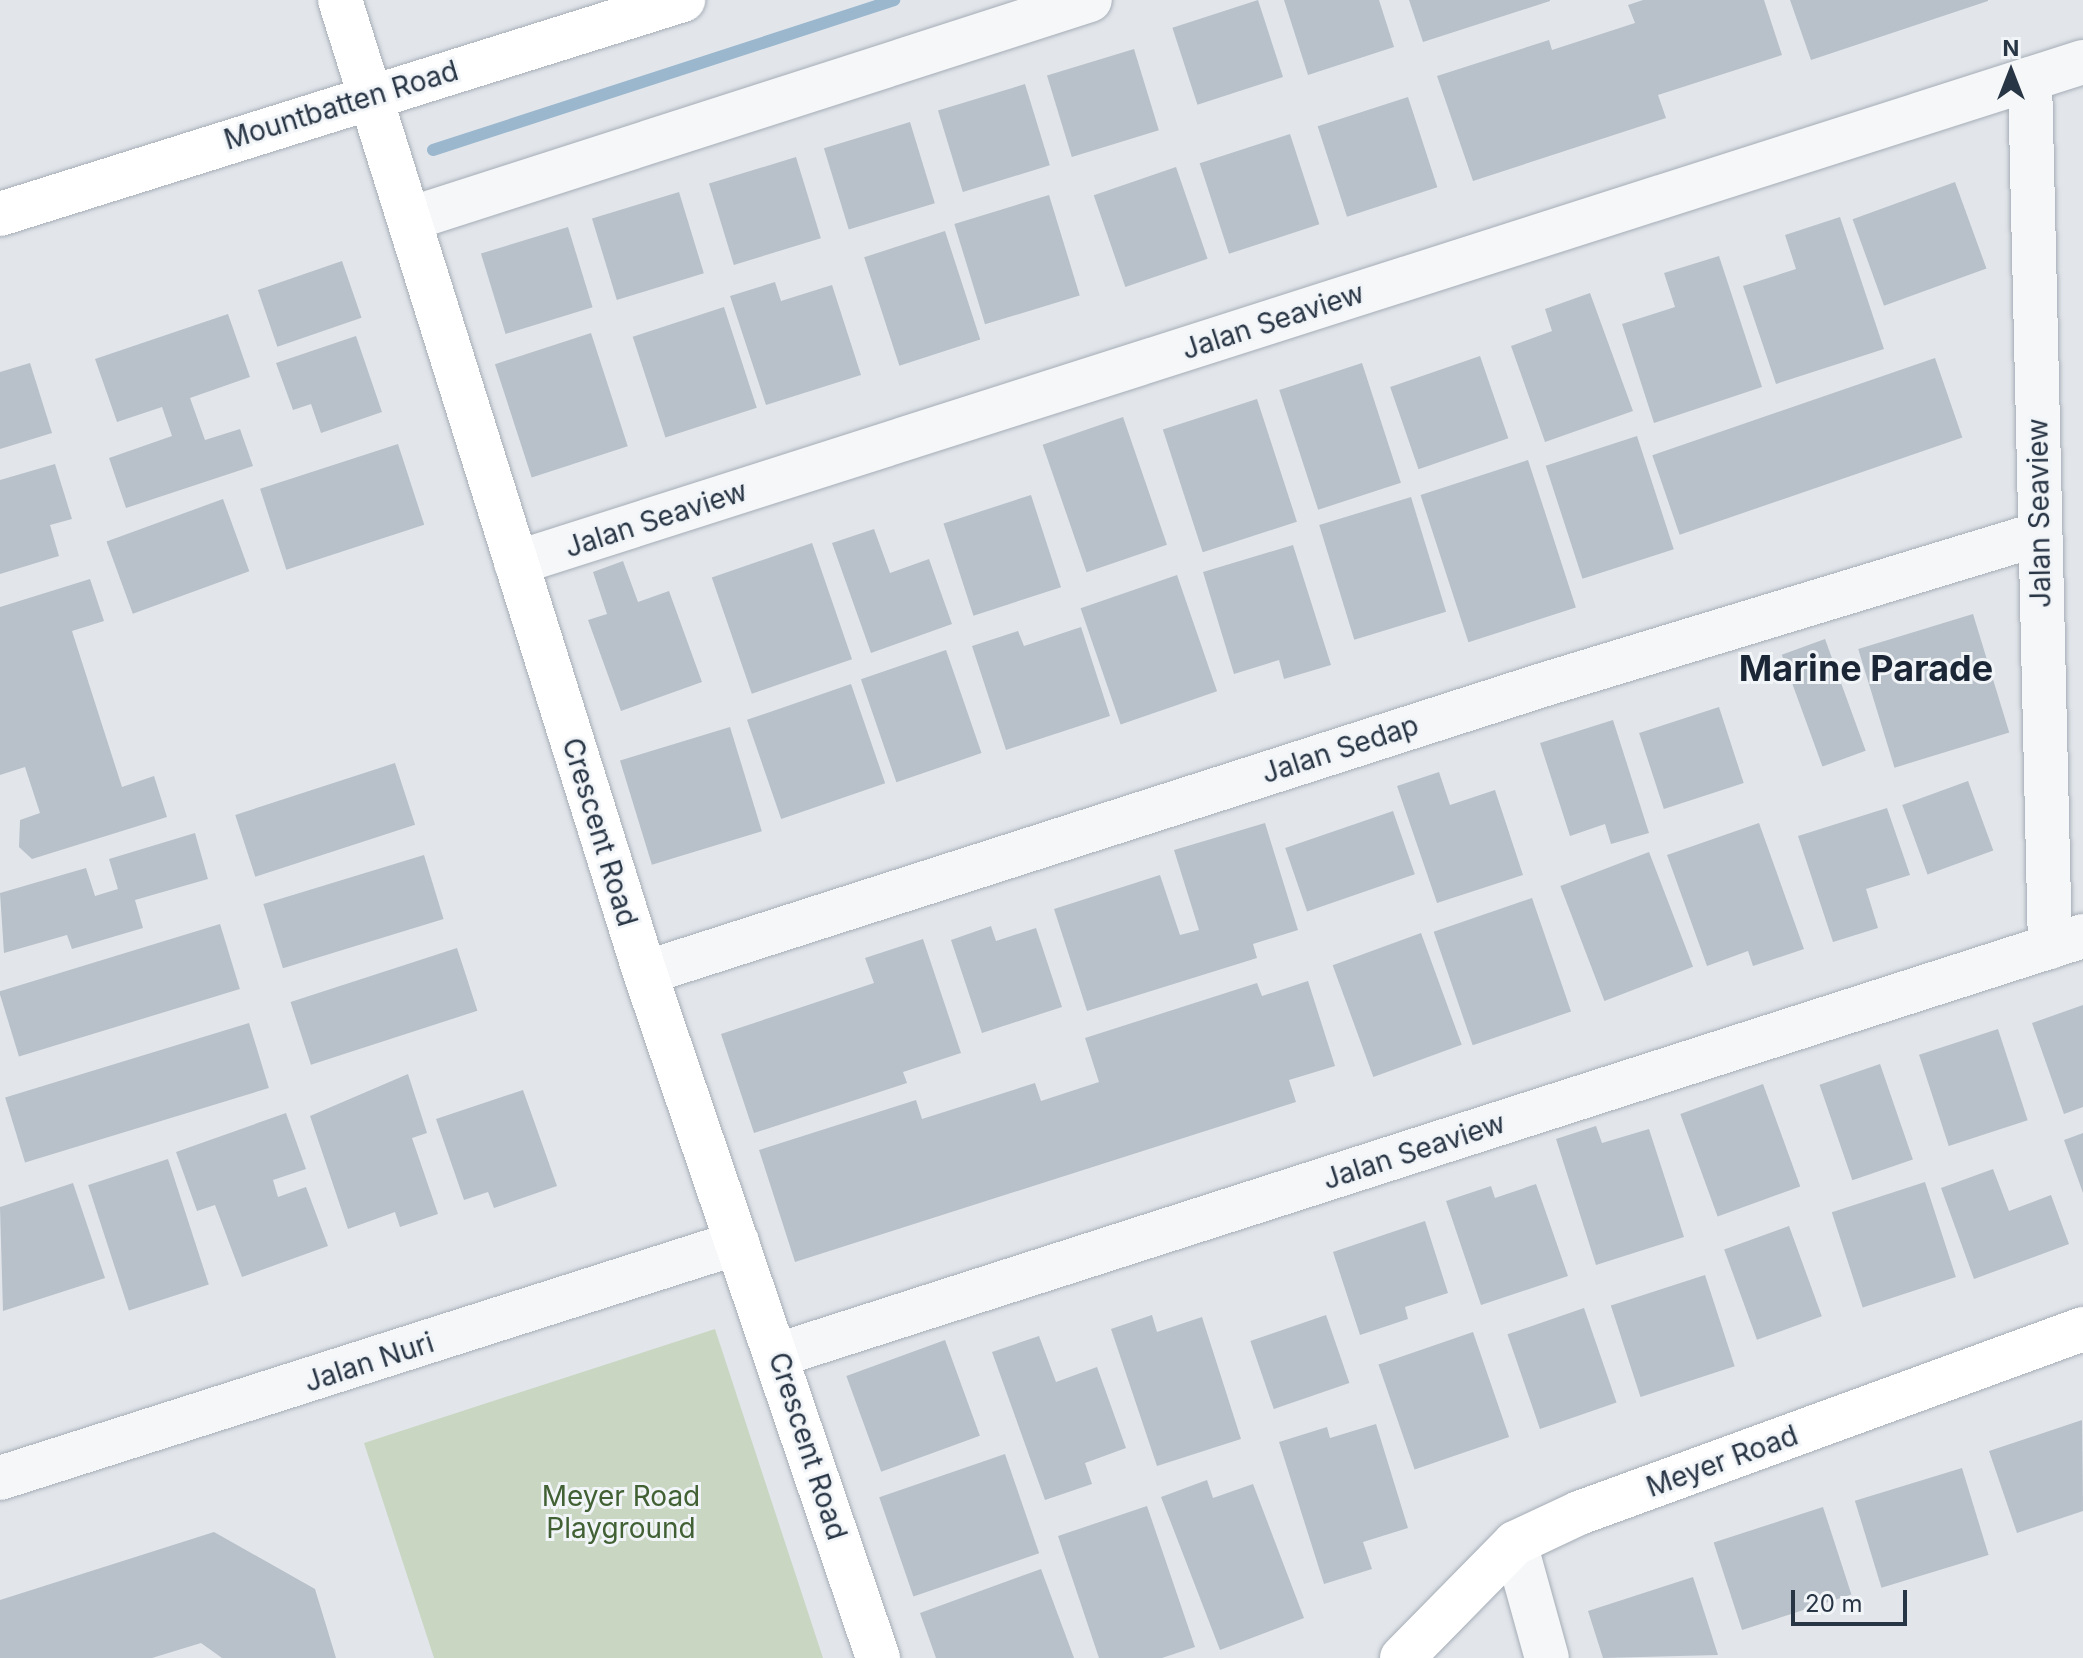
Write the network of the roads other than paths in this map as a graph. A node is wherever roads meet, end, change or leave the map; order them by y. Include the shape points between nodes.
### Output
1 (340, 0) edge
2 (683, 0) edge
3 (1090, 0) edge
4 (2083, 62) edge
5 (2030, 79) junction
6 (372, 95) junction
7 (0, 214) edge
8 (413, 218) junction
9 (2039, 534) junction
10 (516, 563) junction
11 (2066, 942) edge
12 (645, 973) junction
13 (737, 1243) junction
14 (2083, 1329) edge
15 (778, 1355) junction
16 (0, 1478) edge
17 (1515, 1543) junction
18 (878, 1658) edge
19 (1402, 1658) edge
20 (1547, 1658) edge

1 - 6 street, Crescent Road
2 - 6 street, Mountbatten Road
3 - 8 street
4 - 5 street, Jalan Seaview
5 - 9 street, Jalan Seaview
5 - 10 street, Jalan Seaview
6 - 7 street, Mountbatten Road
6 - 8 street, Crescent Road
8 - 10 street, Crescent Road
9 - 11 street, Jalan Seaview
9 - 12 street, Jalan Sedap via 1549,683
10 - 12 street, Crescent Road
11 - 15 street, Jalan Seaview
12 - 13 street, Crescent Road
13 - 15 street, Crescent Road
13 - 16 street, Jalan Nuri
14 - 17 street, Meyer Road via 1579,1513
15 - 18 street, Crescent Road
17 - 19 street, Meyer Road
17 - 20 street

